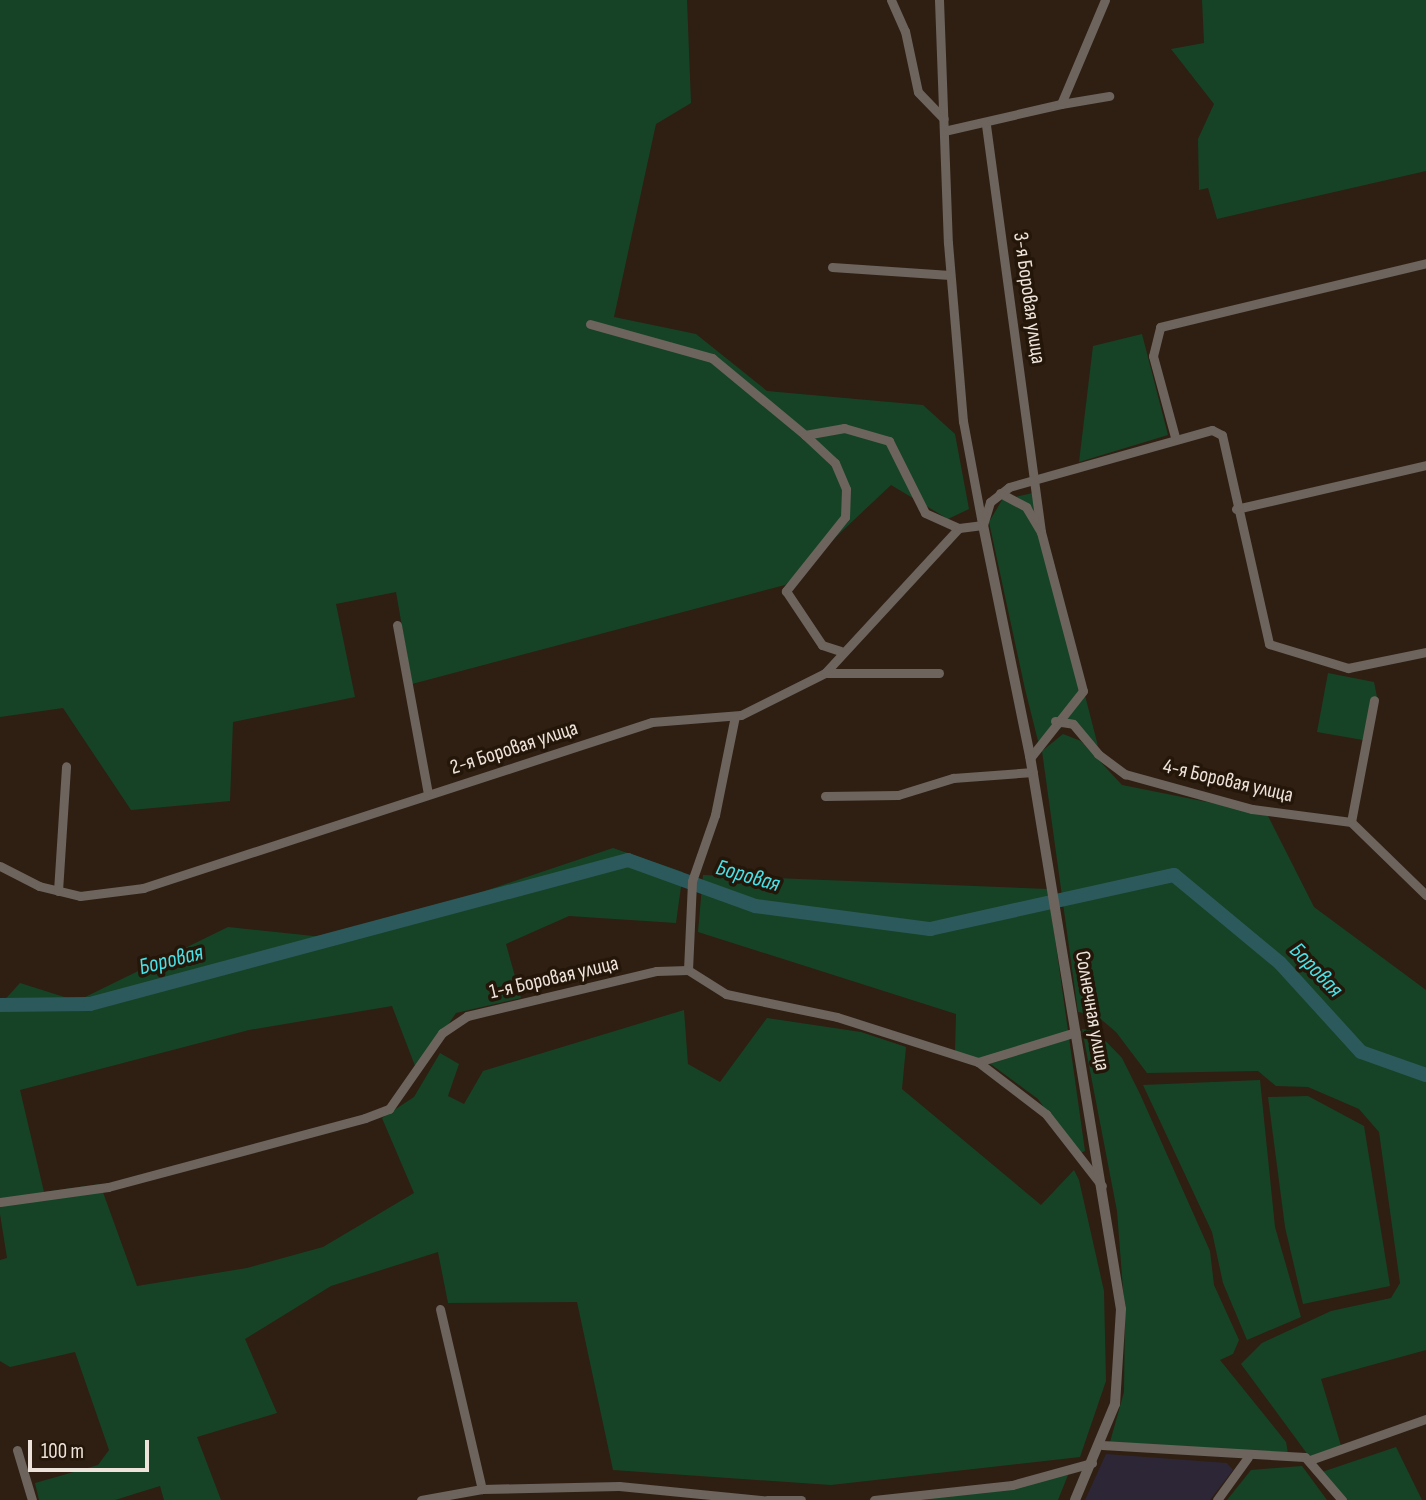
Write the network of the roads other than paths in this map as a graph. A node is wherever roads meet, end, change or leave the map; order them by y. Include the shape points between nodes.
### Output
1 (891, 0) edge
2 (940, 0) edge
3 (1105, 0) edge
4 (1109, 96) dead end
5 (1061, 104) junction
6 (944, 119) junction
7 (986, 125) junction
8 (944, 131) junction
9 (1426, 263) edge
10 (832, 267) dead end
11 (950, 275) junction
12 (590, 324) dead end
13 (805, 435) junction
14 (1175, 436) junction
15 (1426, 465) edge
16 (1038, 475) junction
17 (1000, 493) junction
18 (1236, 509) junction
19 (983, 525) junction
20 (959, 528) junction
21 (1041, 532) junction
22 (397, 625) dead end
23 (840, 651) junction
24 (1426, 653) edge
25 (825, 673) junction
26 (939, 673) dead end
27 (1374, 700) dead end
28 (735, 716) junction
29 (1055, 721) junction
30 (1030, 758) junction
31 (65, 766) dead end
32 (1033, 772) junction
33 (428, 794) junction
34 (825, 796) dead end
35 (1351, 822) junction
36 (0, 866) edge
37 (58, 891) junction
38 (1426, 895) edge
39 (688, 970) junction
40 (1076, 1032) junction
41 (978, 1062) junction
42 (1103, 1187) junction
43 (0, 1202) edge
44 (440, 1309) dead end
45 (1426, 1419) edge
46 (1102, 1445) junction
47 (17, 1450) dead end
48 (1248, 1457) junction
49 (1310, 1460) junction
50 (1092, 1463) junction
51 (482, 1489) junction
52 (32, 1500) edge
53 (424, 1500) edge
54 (765, 1500) edge
55 (801, 1500) edge
56 (874, 1500) edge
57 (1076, 1500) edge
58 (1217, 1500) edge
59 (1342, 1500) edge

1 - 6 street via 905,31 918,92
2 - 6 street
3 - 5 street
4 - 5 street
5 - 7 street
6 - 8 street
7 - 8 street
7 - 16 street, 3-я Боровая улица
8 - 11 street
9 - 14 street via 1160,327 1153,356
10 - 11 street
11 - 19 street via 963,421
12 - 13 street via 712,358
13 - 20 street via 844,428 889,441 925,513
13 - 23 street via 835,463 846,489 845,517 786,591 822,645
14 - 16 street
14 - 18 street via 1222,435
15 - 18 street
16 - 17 street
16 - 21 street, 3-я Боровая улица
17 - 19 street
17 - 21 street via 1026,507
18 - 24 street via 1269,644 1348,668
19 - 20 street
19 - 30 street, Солнечная улица
20 - 23 street via 874,624
21 - 29 street via 1083,691
22 - 33 street
23 - 25 street
25 - 26 street
25 - 28 street, 2-я Боровая улица
27 - 35 street
28 - 33 street, 2-я Боровая улица via 652,722
28 - 39 street via 715,815 692,881
29 - 30 street
29 - 35 street, 4-я Боровая улица via 1073,724 1098,754 1125,774 1252,809
30 - 32 street, Солнечная улица
31 - 37 street
32 - 34 street via 953,778 898,795
32 - 40 street, Солнечная улица
33 - 37 street, 2-я Боровая улица via 144,888 80,896
35 - 38 street
36 - 37 street, 2-я Боровая улица
39 - 41 street via 726,995 837,1017
39 - 43 street, 1-я Боровая улица via 656,971 467,1016 442,1033 389,1109 377,1114 108,1187
40 - 41 street
40 - 42 street, Солнечная улица
41 - 42 street via 1046,1114
42 - 46 street, Солнечная улица via 1121,1344 1115,1404
44 - 51 street
45 - 49 street
46 - 48 street
46 - 50 street, Солнечная улица
47 - 52 street
48 - 49 street
48 - 58 street
49 - 59 street
50 - 56 street via 1012,1485
50 - 57 street, Солнечная улица
51 - 53 street
51 - 54 street via 619,1486
54 - 55 street

